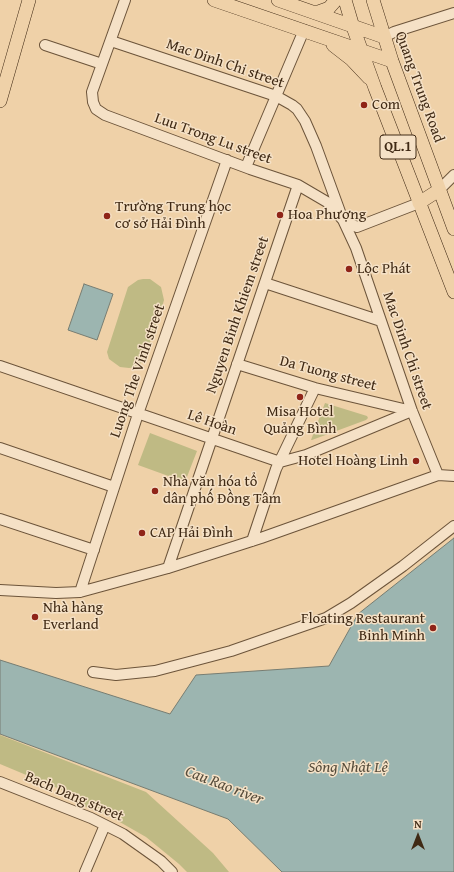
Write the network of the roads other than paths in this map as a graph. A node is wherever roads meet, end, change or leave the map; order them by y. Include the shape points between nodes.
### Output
1 (29, 0) edge
2 (125, 0) edge
3 (214, 0) edge
4 (278, 0) edge
5 (336, 0) edge
6 (345, 0) edge
7 (372, 0) edge
8 (311, 12) junction
9 (454, 13) edge
10 (353, 27) junction
11 (307, 31) junction
12 (384, 37) junction
13 (111, 40) junction
14 (45, 45) dead end
15 (362, 51) junction
16 (392, 61) junction
17 (102, 64) junction
18 (375, 88) junction
19 (276, 96) junction
20 (0, 101) edge
21 (227, 160) junction
22 (246, 167) junction
23 (454, 175) edge
24 (298, 185) junction
25 (439, 190) junction
26 (419, 203) junction
27 (343, 220) junction
28 (454, 229) edge
29 (265, 283) junction
30 (454, 292) edge
31 (381, 321) junction
32 (237, 364) junction
33 (0, 366) edge
34 (315, 388) junction
35 (412, 411) junction
36 (138, 414) junction
37 (212, 439) junction
38 (0, 448) edge
39 (280, 462) junction
40 (438, 475) junction
41 (454, 476) edge
42 (114, 487) junction
43 (0, 519) edge
44 (454, 526) edge
45 (252, 541) junction
46 (94, 550) junction
47 (168, 568) junction
48 (0, 590) edge
49 (80, 592) junction
50 (93, 672) dead end
51 (0, 782) edge
52 (105, 825) junction
53 (85, 872) edge
54 (172, 872) edge

1 - 20 main road
2 - 13 street, Luu Trong Lu street
3 - 11 main road
4 - 8 main road
5 - 8 main road via 329,8
6 - 10 main road, QL.1
7 - 12 main road, Quang Trung Road / QL.1
8 - 10 main road
9 - 12 street
10 - 12 main road
10 - 15 main road, QL.1
11 - 15 main road
11 - 18 main road via 347,55
11 - 19 street
12 - 16 main road, Quang Trung Road / QL.1
13 - 17 street, Luu Trong Lu street
13 - 19 street, Mac Dinh Chi street
14 - 17 street
15 - 16 main road
15 - 18 main road, QL.1
16 - 25 main road, Quang Trung Road / QL.1
17 - 21 street, Luu Trong Lu street via 92,92 96,109 105,115
18 - 26 main road, QL.1
19 - 22 street
19 - 27 street, Mac Dinh Chi street via 292,105 304,121 316,146
21 - 22 street, Luu Trong Lu street
21 - 36 street, Luong The Vinh street
22 - 24 street, Luu Trong Lu street
23 - 25 street
24 - 27 street, Luu Trong Lu street via 327,202
24 - 29 street, Nguyen Binh Khiem street
25 - 26 main road
25 - 28 main road, Quang Trung Road / QL.1
26 - 27 street via 357,227
26 - 30 main road, QL.1
27 - 31 street, Mac Dinh Chi street via 356,248
29 - 31 street
29 - 32 street, Nguyen Binh Khiem street
31 - 35 street, Mac Dinh Chi street
32 - 34 street, Da Tuong street
32 - 37 street, Nguyen Binh Khiem street
33 - 36 street, Lê Hoàn
34 - 35 street, Da Tuong street
34 - 39 street
35 - 39 street via 306,455
35 - 40 street, Mac Dinh Chi street
36 - 37 street, Lê Hoàn
36 - 42 street, Luong The Vinh street
37 - 39 street, Lê Hoàn
37 - 47 street, Nguyen Binh Khiem street
38 - 42 street
39 - 45 street
40 - 41 street
40 - 45 street
42 - 46 street, Luong The Vinh street
43 - 46 street
44 - 50 street via 351,604 326,618 231,651 155,671 116,674
45 - 47 street
46 - 49 street, Luong The Vinh street
47 - 49 street
48 - 49 street
51 - 52 street, Bach Dang street
52 - 53 street
52 - 54 street, Bach Dang street via 123,834

